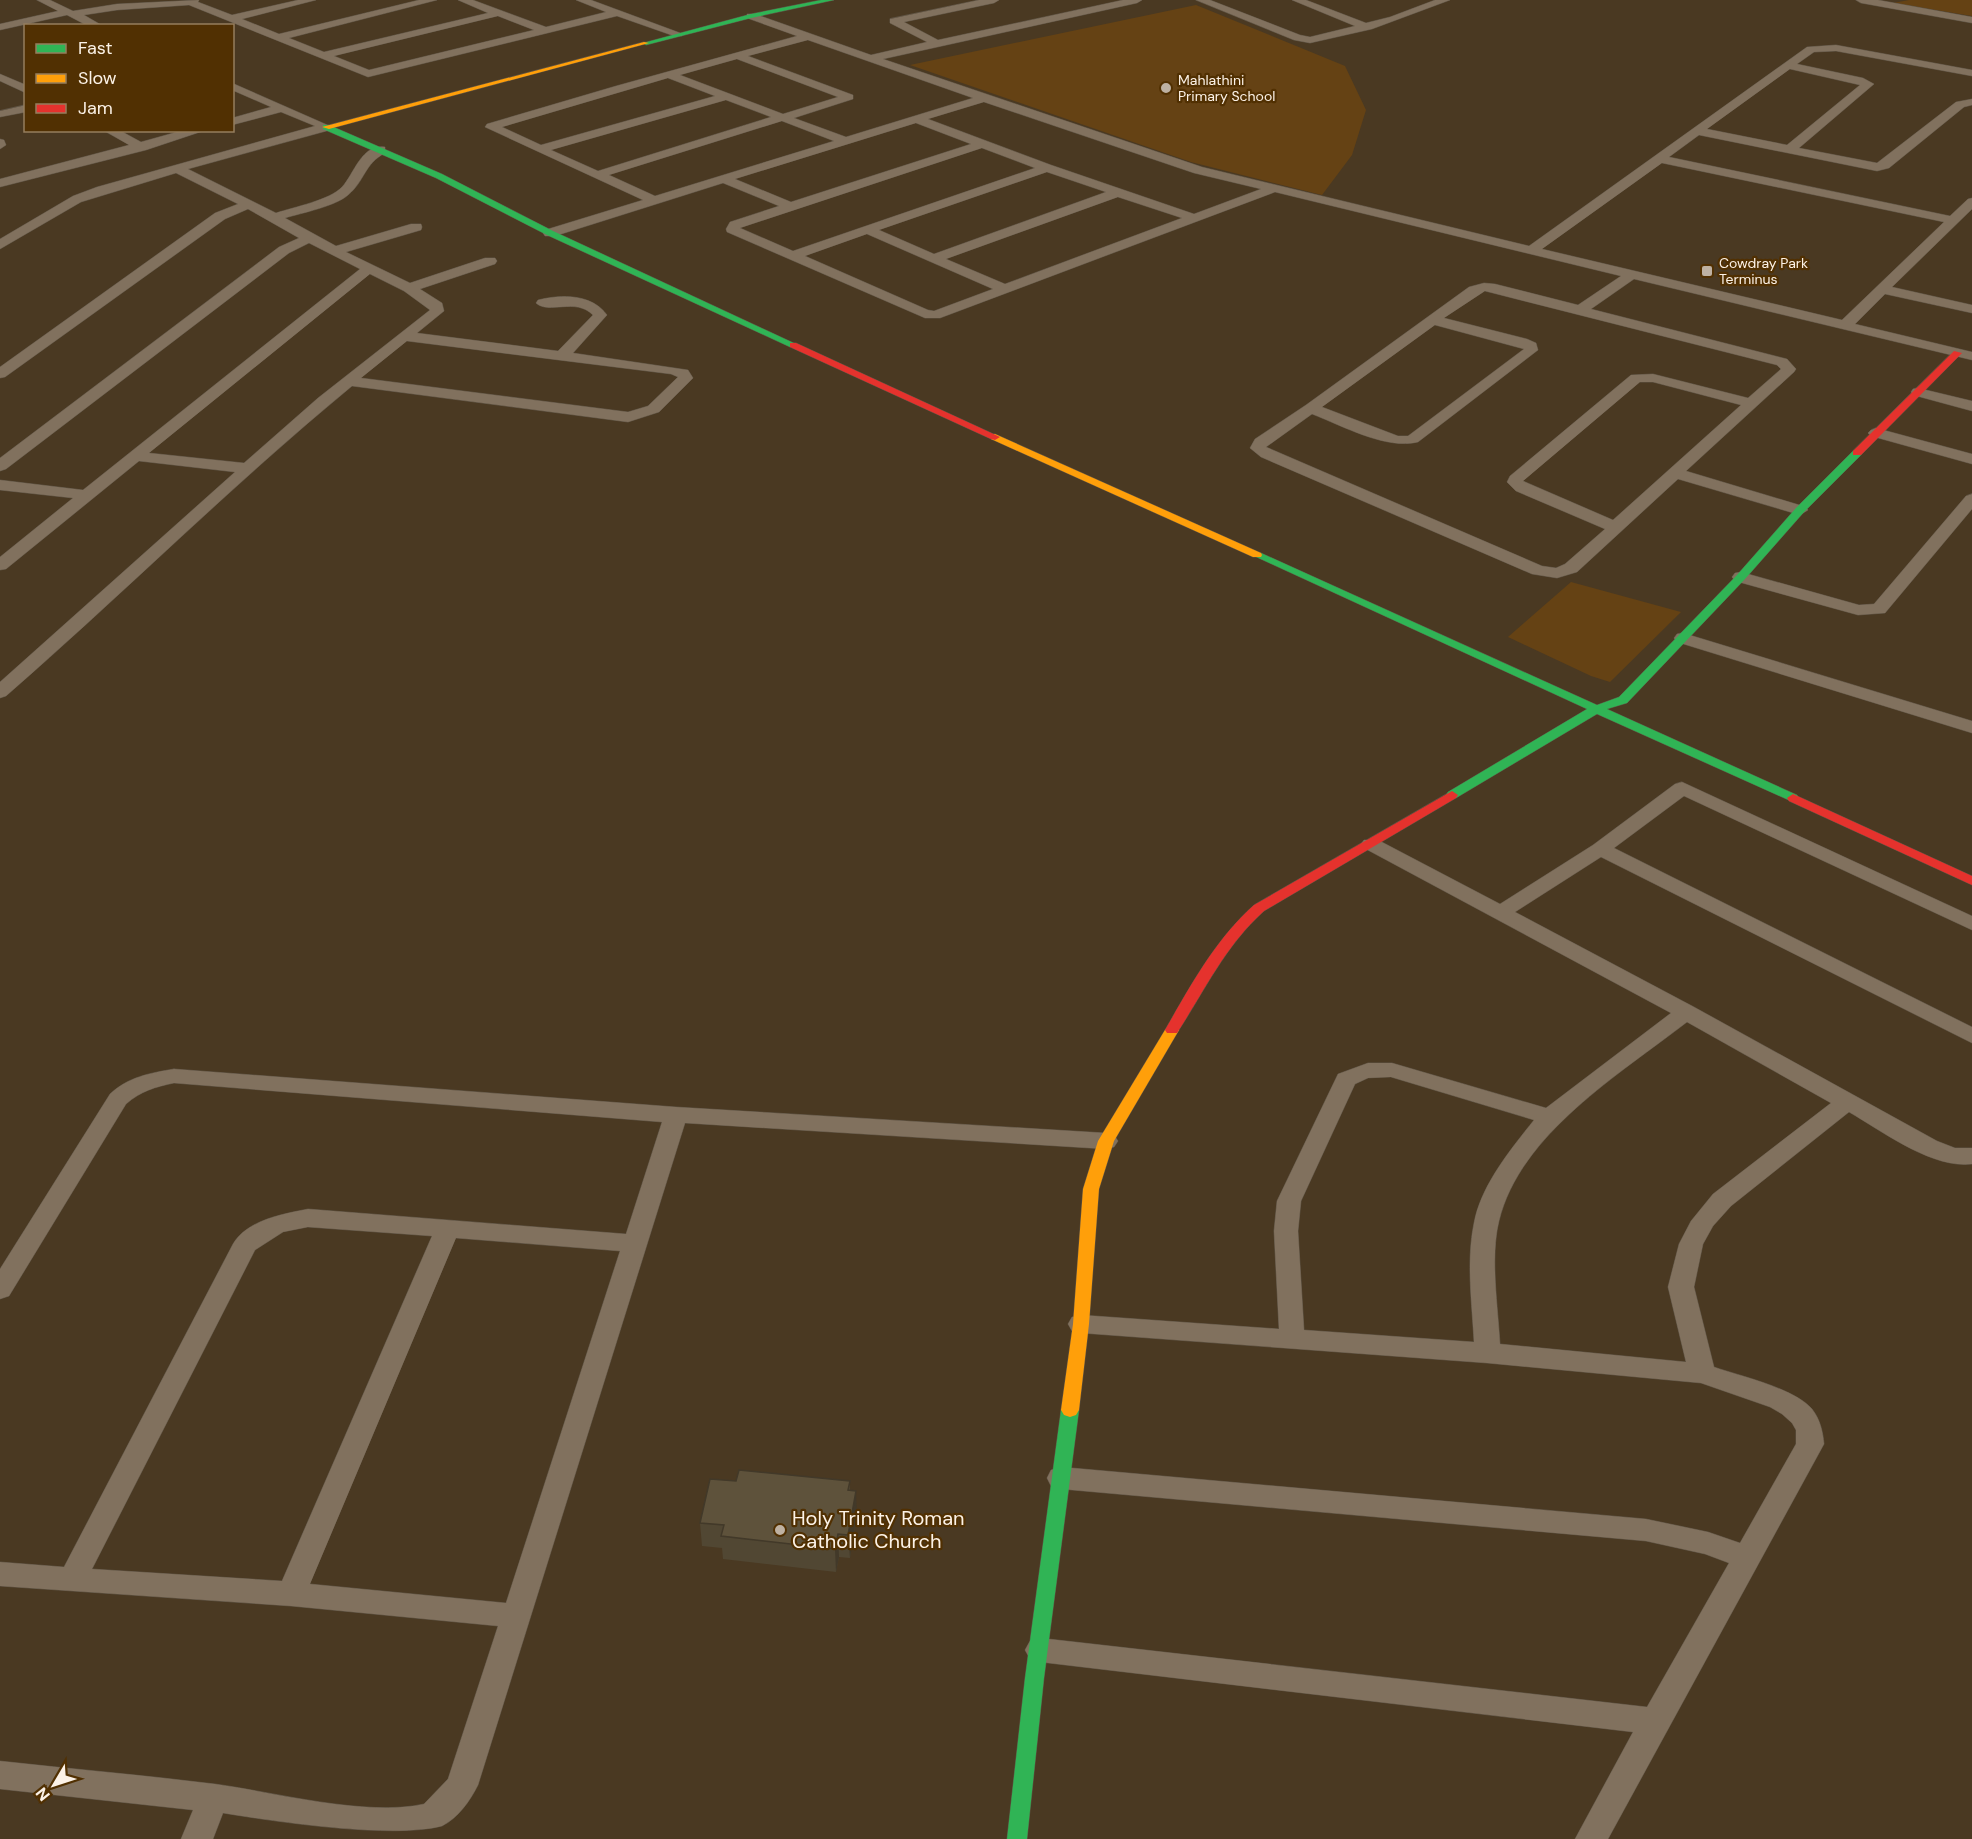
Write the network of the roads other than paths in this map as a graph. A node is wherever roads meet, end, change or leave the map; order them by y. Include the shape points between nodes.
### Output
1 (42, 0) edge
2 (311, 0) edge
3 (432, 0) edge
4 (463, 0) edge
5 (581, 0) edge
6 (831, 0) edge
7 (994, 0) edge
8 (1137, 0) edge
9 (1201, 0) edge
10 (1297, 0) edge
11 (1445, 0) edge
12 (1861, 0) edge
13 (192, 1) edge
14 (1406, 3) dead end
15 (1422, 9) junction
16 (70, 13) junction
17 (499, 13) junction
18 (617, 13) junction
19 (751, 16) junction
20 (230, 19) junction
21 (1972, 20) edge
22 (94, 24) edge
23 (0, 27) edge
24 (1368, 27) junction
25 (547, 31) junction
26 (678, 34) junction
27 (809, 36) junction
28 (277, 38) junction
29 (934, 42) junction
30 (322, 56) junction
31 (738, 56) junction
32 (870, 57) junction
33 (1790, 66) junction
34 (1972, 73) edge
35 (669, 75) junction
36 (0, 77) edge
37 (234, 87) edge
38 (24, 89) edge
39 (725, 97) junction
40 (984, 98) junction
41 (1972, 102) edge
42 (24, 108) edge
43 (281, 108) junction
44 (0, 114) edge
45 (784, 118) junction
46 (916, 119) junction
47 (234, 121) edge
48 (326, 127) junction
49 (1697, 131) junction
50 (113, 132) edge
51 (193, 132) edge
52 (846, 141) junction
53 (981, 144) junction
54 (142, 147) junction
55 (540, 149) junction
56 (381, 150) junction
57 (1788, 151) junction
58 (1662, 159) junction
59 (1047, 168) junction
60 (178, 169) junction
61 (597, 175) junction
62 (724, 178) junction
63 (0, 183) edge
64 (1272, 189) junction
65 (1116, 193) junction
66 (653, 200) junction
67 (1972, 202) edge
68 (249, 204) junction
69 (791, 207) junction
70 (275, 217) junction
71 (1192, 218) junction
72 (1952, 220) junction
73 (416, 226) dead end
74 (868, 230) junction
75 (550, 233) junction
76 (309, 238) junction
77 (0, 245) edge
78 (334, 250) junction
79 (1532, 250) junction
80 (792, 256) junction
81 (935, 258) junction
82 (490, 261) dead end
83 (369, 268) junction
84 (1631, 274) junction
85 (408, 288) junction
86 (1003, 288) junction
87 (1882, 289) junction
88 (543, 303) dead end
89 (1580, 309) junction
90 (1972, 309) edge
91 (1434, 320) junction
92 (1845, 325) junction
93 (403, 336) junction
94 (1957, 353) junction
95 (562, 355) junction
96 (1972, 357) edge
97 (0, 374) edge
98 (351, 381) junction
99 (1918, 392) junction
100 (1750, 403) junction
101 (1972, 406) edge
102 (1311, 408) junction
103 (1876, 433) junction
104 (133, 456) junction
105 (1972, 459) edge
106 (0, 466) edge
107 (246, 468) junction
108 (1675, 473) junction
109 (0, 485) edge
110 (86, 495) junction
111 (1972, 499) edge
112 (1800, 510) junction
113 (1615, 527) junction
114 (0, 565) edge
115 (1741, 578) junction
116 (1683, 638) junction
117 (0, 692) edge
118 (1596, 709) junction
119 (1972, 727) edge
120 (1371, 844) junction
121 (1600, 849) junction
122 (1972, 881) edge
123 (1500, 913) junction
124 (1972, 924) edge
125 (1686, 1012) junction
126 (1972, 1036) edge
127 (1847, 1102) junction
128 (676, 1115) junction
129 (1550, 1117) junction
130 (1106, 1141) junction
131 (1972, 1156) edge
132 (447, 1229) junction
133 (634, 1243) junction
134 (0, 1290) edge
135 (1080, 1324) junction
136 (1292, 1338) junction
137 (1487, 1353) junction
138 (1702, 1372) junction
139 (1061, 1479) junction
140 (1748, 1558) junction
141 (0, 1574) edge
142 (73, 1577) junction
143 (291, 1594) junction
144 (515, 1616) junction
145 (1040, 1650) junction
146 (1653, 1721) junction
147 (0, 1775) edge
148 (213, 1798) junction
149 (197, 1839) edge
150 (1017, 1839) edge
151 (1591, 1839) edge

1 - 16 street
2 - 20 street
3 - 28 street
4 - 17 street
5 - 18 street
6 - 19 street
7 - 29 street via 894,21
8 - 29 street
9 - 24 street via 1305,39
10 - 24 street
11 - 15 street
12 - 21 street
13 - 16 street
13 - 20 street
14 - 15 street
15 - 24 street
16 - 22 street
16 - 23 street
17 - 25 street
17 - 30 street
18 - 25 street
18 - 26 street
19 - 26 street
19 - 27 street
20 - 28 street
25 - 30 street via 368,74
26 - 48 street
27 - 31 street
27 - 32 street
28 - 30 street
29 - 32 street
31 - 35 street
31 - 45 street via 849,97
32 - 40 street
33 - 34 street via 1811,49 1827,47
33 - 49 street
33 - 57 street via 1868,84
35 - 39 street
35 - 55 street via 491,127
36 - 38 street
37 - 43 street
39 - 45 street
39 - 55 street
40 - 46 street
40 - 64 street via 1181,166
41 - 57 street via 1960,104 1883,166 1869,167
42 - 44 street
43 - 47 street
43 - 48 street
45 - 52 street
45 - 61 street
46 - 52 street
46 - 53 street
48 - 56 street
48 - 60 street
49 - 57 street
49 - 58 street
50 - 54 street
51 - 54 street
52 - 62 street
53 - 59 street
53 - 69 street
54 - 63 street
55 - 61 street
56 - 70 street via 365,157 345,193
56 - 75 street
58 - 72 street
58 - 79 street
59 - 65 street
59 - 74 street
60 - 68 street
60 - 77 street via 76,199
61 - 66 street
62 - 66 street
62 - 69 street
64 - 71 street
64 - 79 street
65 - 71 street
65 - 81 street
66 - 75 street
67 - 72 street
68 - 70 street
68 - 97 street via 220,216
69 - 80 street via 732,229
70 - 76 street
71 - 86 street
72 - 87 street
73 - 78 street
74 - 80 street
74 - 81 street
75 - 118 street
76 - 78 street
76 - 106 street via 284,250
78 - 83 street
79 - 84 street
80 - 86 street via 924,314 944,313
81 - 86 street
82 - 85 street
83 - 85 street
83 - 104 street
84 - 89 street
84 - 92 street
85 - 93 street via 437,306 437,312
87 - 90 street
87 - 92 street
88 - 95 street via 577,301 600,315
89 - 91 street via 1484,287 1474,290
89 - 100 street via 1788,366 1790,369
91 - 102 street
91 - 102 street via 1522,342 1531,350 1413,439 1395,440
92 - 94 street
93 - 95 street
93 - 98 street
94 - 96 street
94 - 99 street
95 - 98 street via 671,370 686,378 652,411 628,417
98 - 107 street
99 - 101 street
99 - 103 street
100 - 108 street
100 - 113 street via 1653,378 1636,378 1516,478 1522,488
102 - 113 street via 1260,442 1258,448 1538,570 1566,571
103 - 105 street
103 - 112 street
104 - 107 street
104 - 110 street
107 - 117 street
108 - 112 street
108 - 113 street
109 - 110 street
110 - 114 street
111 - 115 street via 1879,609 1858,610
112 - 115 street
115 - 116 street
116 - 118 street via 1623,700
116 - 119 street
118 - 120 street
118 - 122 street
120 - 123 street
120 - 130 street via 1259,908 1242,922 1224,944
121 - 123 street
121 - 124 street via 1682,788
121 - 126 street
123 - 125 street
125 - 127 street
125 - 129 street
127 - 131 street via 1929,1147 1955,1157
127 - 138 street via 1722,1200 1703,1221 1691,1244 1681,1287
128 - 130 street
128 - 133 street
128 - 134 street via 174,1076 139,1083 118,1099
129 - 136 street via 1392,1070 1358,1072 1346,1079 1289,1201 1286,1231
129 - 137 street via 1497,1192 1486,1222 1483,1257
130 - 135 street via 1091,1189
132 - 133 street
132 - 142 street via 308,1218 272,1226 245,1244
132 - 143 street
133 - 144 street
135 - 136 street
135 - 139 street
136 - 137 street
137 - 138 street
138 - 140 street via 1779,1400 1802,1416 1809,1430 1810,1444
139 - 140 street via 1646,1530 1708,1543
139 - 145 street
140 - 146 street
141 - 142 street
142 - 143 street
143 - 144 street
144 - 148 street via 462,1785 450,1803 429,1818 383,1822
145 - 146 street
145 - 150 street via 1027,1726
146 - 151 street
147 - 148 street
148 - 149 street

